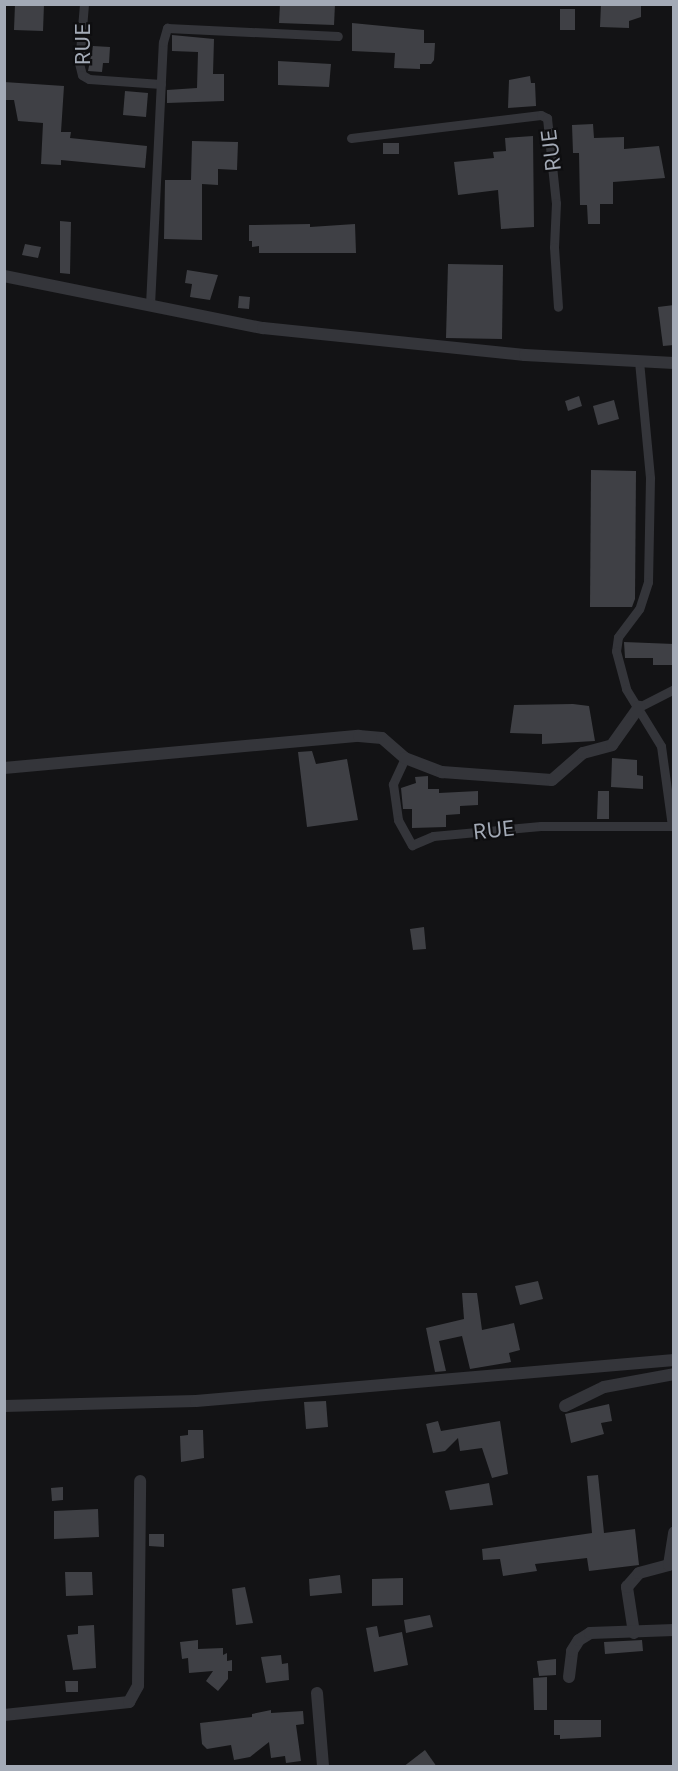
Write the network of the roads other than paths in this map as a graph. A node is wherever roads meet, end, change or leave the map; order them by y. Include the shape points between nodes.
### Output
1 (84, 4) edge
2 (338, 36) dead end
3 (161, 84) junction
4 (351, 138) dead end
5 (4, 276) edge
6 (150, 305) junction
7 (558, 307) dead end
8 (639, 361) junction
9 (674, 363) edge
10 (674, 689) edge
11 (639, 707) junction
12 (405, 758) junction
13 (4, 768) edge
14 (673, 826) edge
15 (674, 1360) edge
16 (674, 1374) edge
17 (4, 1406) edge
18 (565, 1406) dead end
19 (140, 1481) dead end
20 (674, 1532) edge
21 (674, 1630) edge
22 (634, 1633) junction
23 (569, 1677) dead end
24 (317, 1693) dead end
25 (4, 1715) edge
26 (323, 1767) edge

1 - 3 street, RUE via 79,63 82,75 89,79
2 - 3 street via 167,28
3 - 6 street
4 - 7 street, RUE via 541,115 547,118 556,203
5 - 6 street
6 - 8 street via 263,328 378,342
8 - 9 street
8 - 11 street, RUE via 650,478 648,582 639,609 618,637 616,651 626,689
10 - 11 street
11 - 12 street via 612,745 583,753 552,780 442,772
11 - 14 street, RUE via 661,746
12 - 13 street via 382,738 359,736
12 - 14 street, RUE via 393,784 398,820 412,845 433,836 540,826
15 - 17 street via 196,1401
16 - 18 street via 604,1387
19 - 25 street via 138,1686 129,1702
20 - 22 street via 669,1565 639,1573 627,1587
21 - 22 street
22 - 23 street via 591,1633 579,1640 572,1651
24 - 26 street

